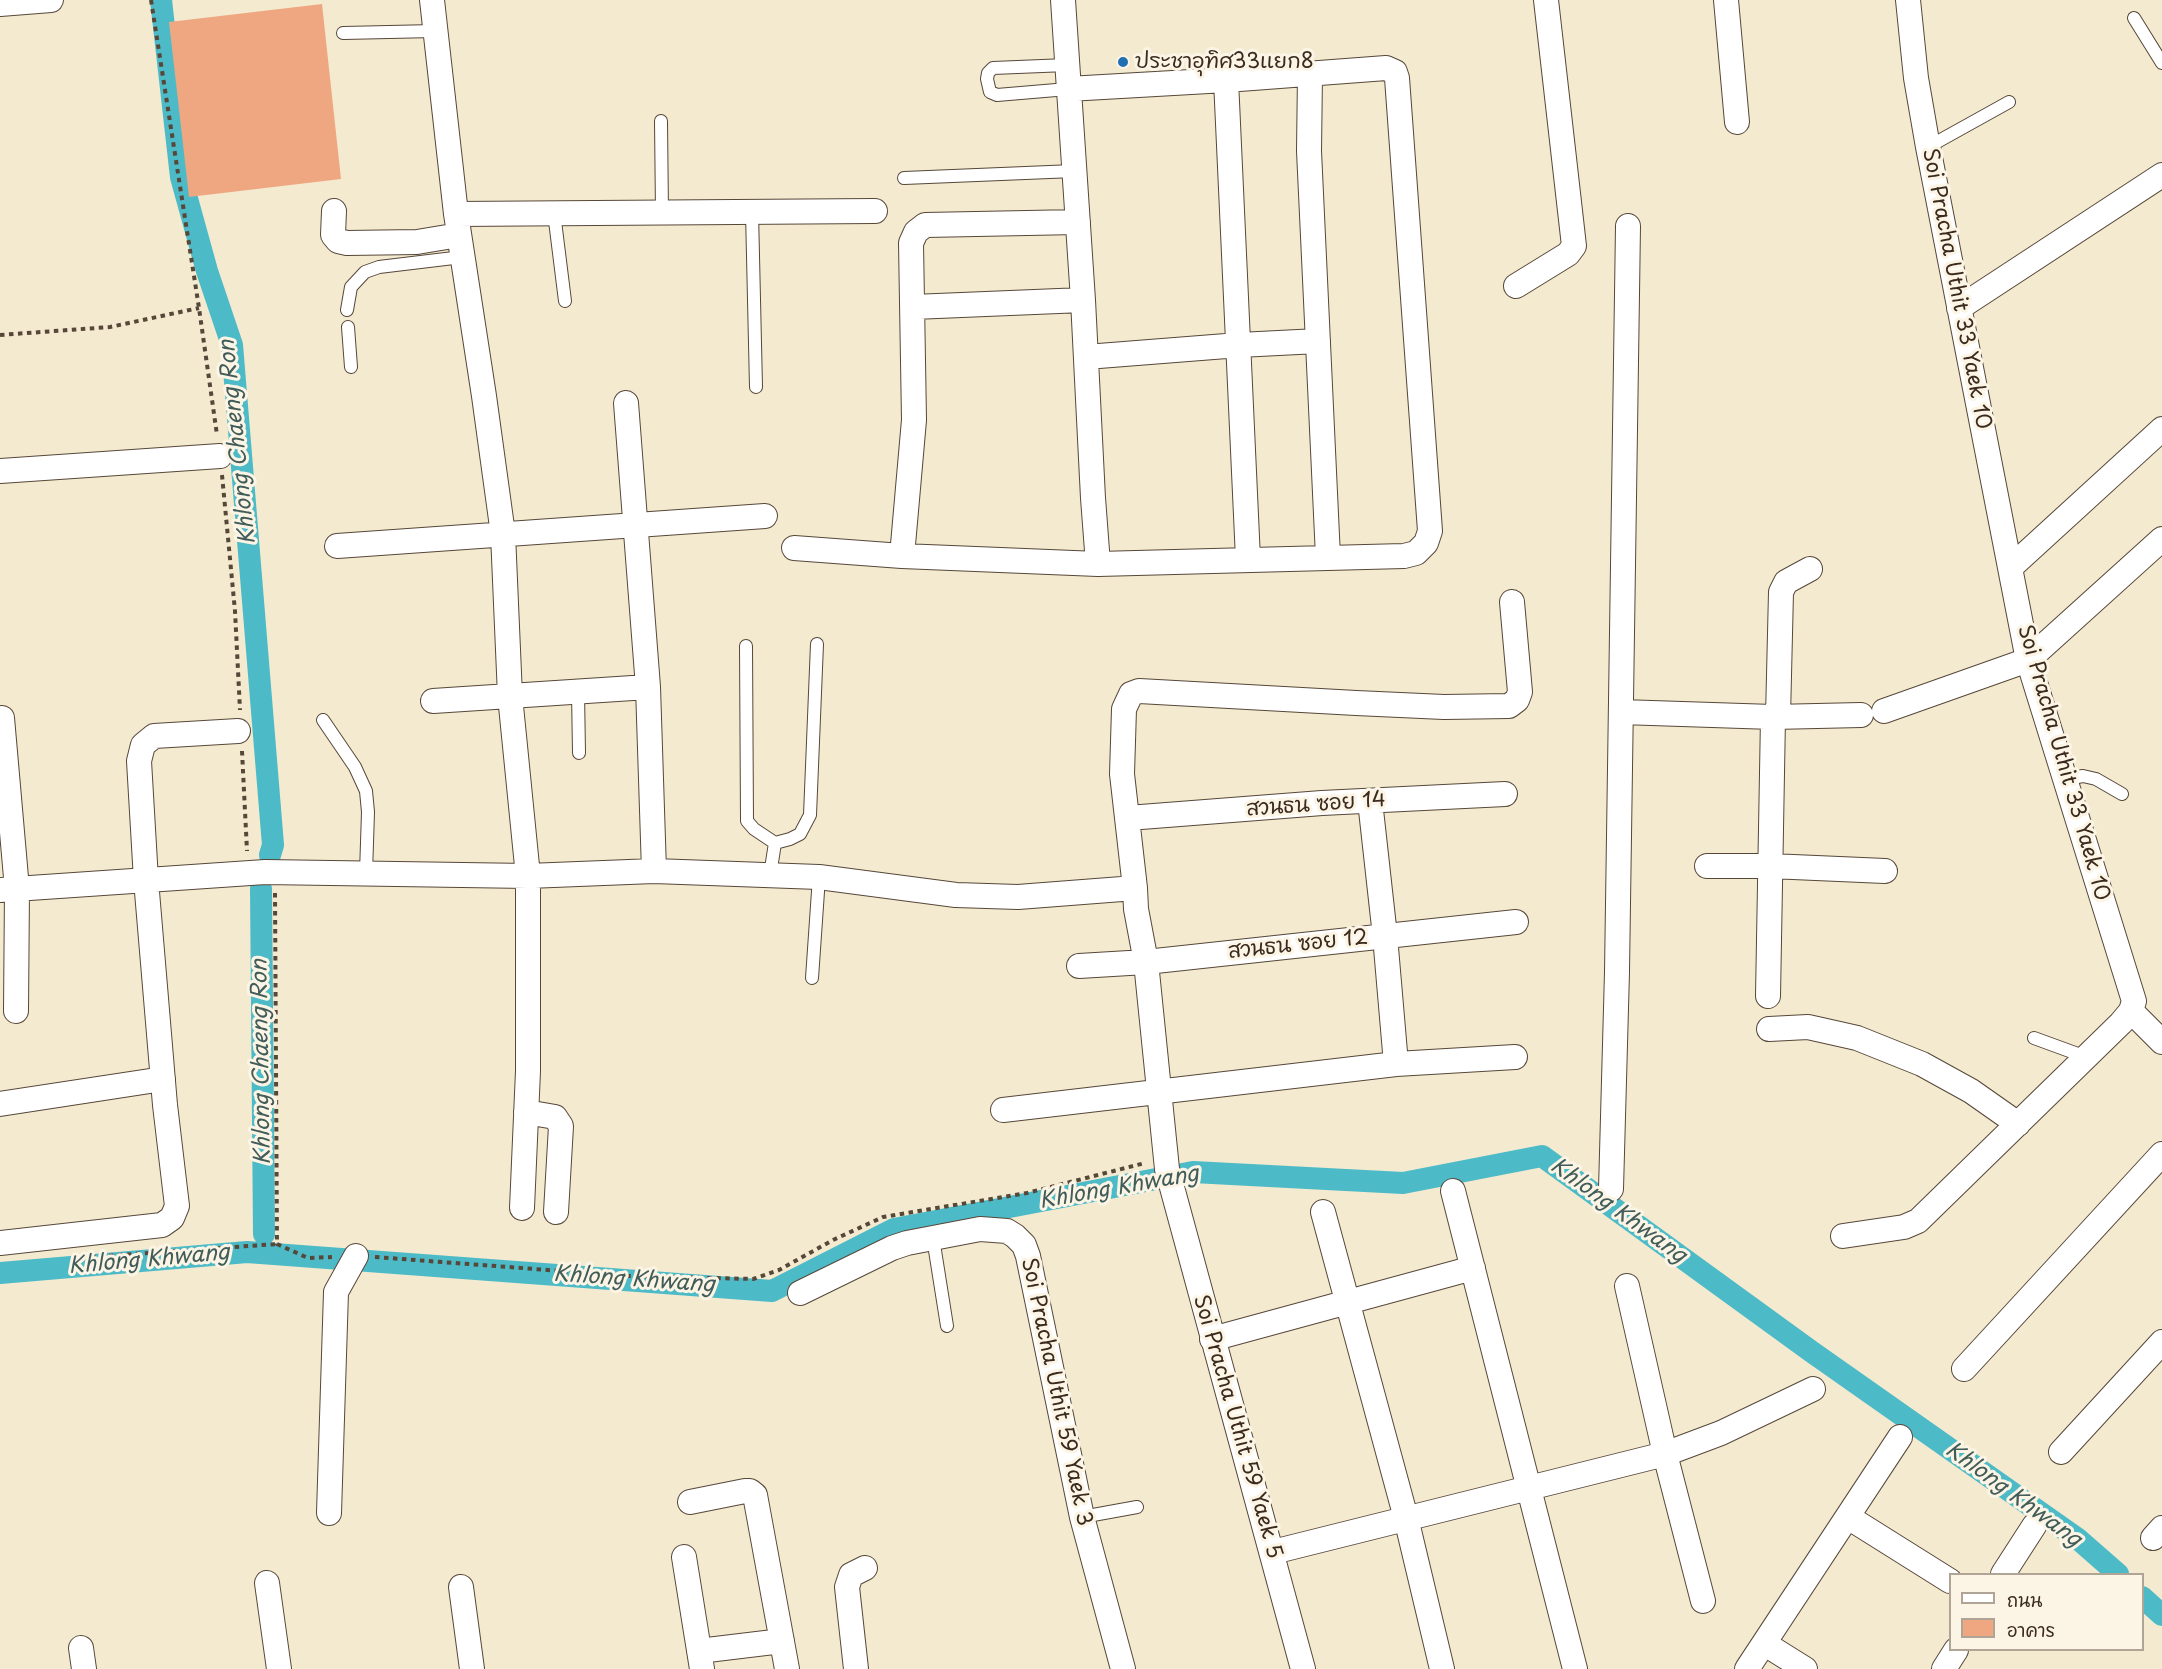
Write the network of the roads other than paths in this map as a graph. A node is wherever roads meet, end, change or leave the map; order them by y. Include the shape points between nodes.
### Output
1 (51, 0) edge
2 (432, 0) edge
3 (1063, 0) edge
4 (1546, 0) edge
5 (1726, 0) edge
6 (1908, 0) edge
7 (0, 4) edge
8 (2134, 18) dead end
9 (435, 30) junction
10 (343, 33) dead end
11 (2162, 63) edge
12 (1310, 74) junction
13 (1067, 77) junction
14 (1226, 80) junction
15 (2008, 102) dead end
16 (661, 121) dead end
17 (1737, 122) dead end
18 (1928, 147) junction
19 (1074, 171) junction
20 (2162, 175) edge
21 (904, 178) dead end
22 (334, 211) dead end
23 (875, 211) dead end
24 (752, 212) junction
25 (554, 213) junction
26 (662, 213) junction
27 (1078, 222) junction
28 (1628, 226) dead end
29 (459, 235) junction
30 (1516, 286) dead end
31 (1083, 300) junction
32 (565, 301) dead end
33 (913, 307) junction
34 (1959, 308) junction
35 (347, 310) dead end
36 (348, 327) dead end
37 (1318, 341) junction
38 (1239, 345) junction
39 (1086, 357) junction
40 (351, 367) dead end
41 (756, 387) dead end
42 (626, 403) dead end
43 (2162, 429) edge
44 (220, 456) dead end
45 (0, 471) edge
46 (765, 516) dead end
47 (635, 525) junction
48 (502, 534) junction
49 (337, 546) dead end
50 (794, 548) dead end
51 (2159, 548) edge
52 (902, 555) junction
53 (1328, 557) junction
54 (1248, 559) junction
55 (1098, 564) junction
56 (1810, 568) dead end
57 (2010, 568) junction
58 (1512, 602) dead end
59 (817, 644) dead end
60 (746, 646) dead end
61 (2028, 660) junction
62 (648, 687) junction
63 (578, 692) junction
64 (510, 696) junction
65 (433, 700) dead end
66 (1621, 712) junction
67 (1776, 717) junction
68 (2, 718) dead end
69 (323, 720) dead end
70 (238, 731) dead end
71 (579, 753) dead end
72 (2066, 779) junction
73 (1505, 794) dead end
74 (2122, 794) dead end
75 (1370, 801) junction
76 (1128, 818) junction
77 (775, 843) junction
78 (1707, 866) dead end
79 (1770, 866) junction
80 (654, 871) junction
81 (1885, 871) dead end
82 (366, 873) junction
83 (771, 875) junction
84 (528, 876) junction
85 (819, 877) junction
86 (146, 880) junction
87 (1135, 888) junction
88 (9, 889) edge
89 (1516, 922) dead end
90 (1385, 936) junction
91 (1146, 962) junction
92 (1079, 966) dead end
93 (812, 978) dead end
94 (1768, 996) dead end
95 (16, 1011) dead end
96 (2131, 1011) junction
97 (1769, 1029) dead end
98 (2034, 1038) dead end
99 (2162, 1042) edge
100 (1515, 1057) dead end
101 (2086, 1057) junction
102 (1396, 1064) junction
103 (163, 1079) junction
104 (1159, 1093) junction
105 (0, 1104) edge
106 (1003, 1110) dead end
107 (526, 1112) junction
108 (2018, 1124) junction
109 (2162, 1154) edge
110 (1611, 1189) dead end
111 (1453, 1191) dead end
112 (522, 1208) dead end
113 (556, 1212) dead end
114 (1323, 1212) dead end
115 (1843, 1236) dead end
116 (933, 1238) junction
117 (0, 1243) edge
118 (353, 1260) road end
119 (1473, 1268) junction
120 (1628, 1286) dead end
121 (800, 1293) dead end
122 (1348, 1303) junction
123 (947, 1326) dead end
124 (1212, 1339) junction
125 (2162, 1342) edge
126 (1964, 1369) dead end
127 (1813, 1389) dead end
128 (1900, 1437) dead end
129 (2061, 1452) dead end
130 (1665, 1454) junction
131 (1528, 1488) junction
132 (690, 1502) dead end
133 (1137, 1507) dead end
134 (328, 1514) dead end
135 (1082, 1517) junction
136 (1848, 1517) junction
137 (1406, 1518) junction
138 (2034, 1526) dead end
139 (1273, 1552) junction
140 (684, 1557) dead end
141 (865, 1568) dead end
142 (2004, 1573) edge
143 (1949, 1580) edge
144 (267, 1583) dead end
145 (461, 1587) dead end
146 (1703, 1601) dead end
147 (782, 1641) junction
148 (1765, 1644) junction
149 (1955, 1651) edge
150 (700, 1660) edge
151 (279, 1669) edge
152 (472, 1669) edge
153 (787, 1669) edge
154 (856, 1669) edge
155 (1123, 1669) edge
156 (1303, 1669) edge
157 (1442, 1669) edge
158 (1575, 1669) edge
159 (1747, 1669) edge
160 (1805, 1669) edge
161 (1944, 1669) edge

1 - 7 street
2 - 9 street
3 - 13 street
4 - 30 street via 1574,246 1568,254
5 - 17 street
6 - 18 street, Soi Pracha Uthit 33 Yaek 10
8 - 11 lane
9 - 10 lane
9 - 29 street
12 - 14 street
12 - 37 street via 1309,151
12 - 53 street via 1386,68 1395,72 1397,78 1430,531 1426,543 1416,553
13 - 13 lane via 993,68 987,79 990,92 997,95
13 - 14 street
13 - 19 street
14 - 38 street
15 - 18 lane
16 - 26 lane
18 - 34 street, Soi Pracha Uthit 33 Yaek 10
19 - 21 lane
19 - 27 street
20 - 34 street
22 - 29 street via 333,235 347,243 417,242
23 - 24 street
24 - 26 street
24 - 41 lane
25 - 26 street
25 - 29 street
25 - 32 lane
27 - 31 street
27 - 33 street via 925,225 911,243
28 - 66 street
29 - 35 lane via 365,272 351,287
29 - 48 street
31 - 33 street
31 - 39 street
33 - 52 street via 914,420
34 - 57 street, Soi Pracha Uthit 33 Yaek 10
36 - 40 lane
37 - 38 street
37 - 53 street
38 - 39 street
38 - 54 street
39 - 55 street
42 - 47 street
43 - 57 street
44 - 45 street
46 - 47 street
47 - 48 street
47 - 62 street
48 - 49 street
48 - 64 street
50 - 52 street
51 - 61 street
52 - 55 street
53 - 54 street
54 - 55 street
56 - 67 street via 1786,582 1781,592
57 - 61 street, Soi Pracha Uthit 33 Yaek 10
58 - 76 street, Soi Pracha Uthit 59 Yaek 5 via 1520,692 1509,706 1422,706 1134,692 1124,710 1122,774
59 - 77 lane via 810,815 800,834
60 - 77 lane via 747,821
61 - 67 street via 1873,713
61 - 72 street, Soi Pracha Uthit 33 Yaek 10
62 - 63 street
62 - 80 street
63 - 64 street
63 - 71 lane
64 - 65 street
64 - 84 street
66 - 67 street
66 - 110 street
67 - 79 street
68 - 88 street
69 - 82 lane via 355,767 366,791
70 - 86 street via 154,736 143,745 139,761
72 - 74 lane via 2096,779
72 - 96 street, Soi Pracha Uthit 33 Yaek 10 via 2131,988
73 - 75 street, สวนธน ซอย 14
75 - 76 street, สวนธน ซอย 14
75 - 90 street
76 - 87 street, Soi Pracha Uthit 59 Yaek 5
77 - 83 lane
78 - 79 street
79 - 81 street
79 - 94 street
80 - 83 street
80 - 84 street
82 - 84 street
82 - 86 street
83 - 85 street
84 - 107 street
85 - 87 street via 966,895 1018,897
85 - 93 lane
86 - 88 street
86 - 103 street
87 - 91 street, Soi Pracha Uthit 59 Yaek 5
88 - 95 street
89 - 90 street, สวนธน ซอย 12
90 - 91 street, สวนธน ซอย 12
90 - 102 street
91 - 92 street, สวนธน ซอย 12
91 - 104 street, Soi Pracha Uthit 59 Yaek 5
96 - 99 street
96 - 101 street
97 - 108 street via 1808,1027 1857,1038 1922,1064 1971,1091
98 - 101 lane
100 - 102 street
101 - 108 street
102 - 104 street
103 - 105 street
103 - 117 street via 177,1206 172,1218 162,1225
104 - 106 street
104 - 124 street, Soi Pracha Uthit 59 Yaek 5 via 1168,1171
107 - 112 street
107 - 113 street via 555,1117 561,1126
108 - 115 street via 1918,1221 1904,1227
109 - 126 street
111 - 119 street
114 - 122 street
116 - 121 street, Soi Pracha Uthit 59 Yaek 3 via 892,1248
116 - 123 lane
116 - 135 street, Soi Pracha Uthit 59 Yaek 3 via 980,1229 1006,1230 1023,1245
118 - 134 street via 336,1292
119 - 122 street
119 - 131 street
120 - 130 street
122 - 124 street
122 - 137 street
124 - 139 street, Soi Pracha Uthit 59 Yaek 5
125 - 129 street
127 - 130 street via 1721,1433
128 - 136 street
130 - 131 street
130 - 146 street
131 - 137 street
131 - 158 street
132 - 147 street via 745,1491 755,1495
133 - 135 lane
135 - 155 street, Soi Pracha Uthit 59 Yaek 3
136 - 143 street
136 - 148 street
137 - 139 street
137 - 157 street
138 - 142 street
139 - 156 street, Soi Pracha Uthit 59 Yaek 5
140 - 150 street
141 - 154 street via 851,1575 847,1587
144 - 151 street
145 - 152 street
147 - 150 street
147 - 153 street
148 - 159 street
148 - 160 street
149 - 161 street

